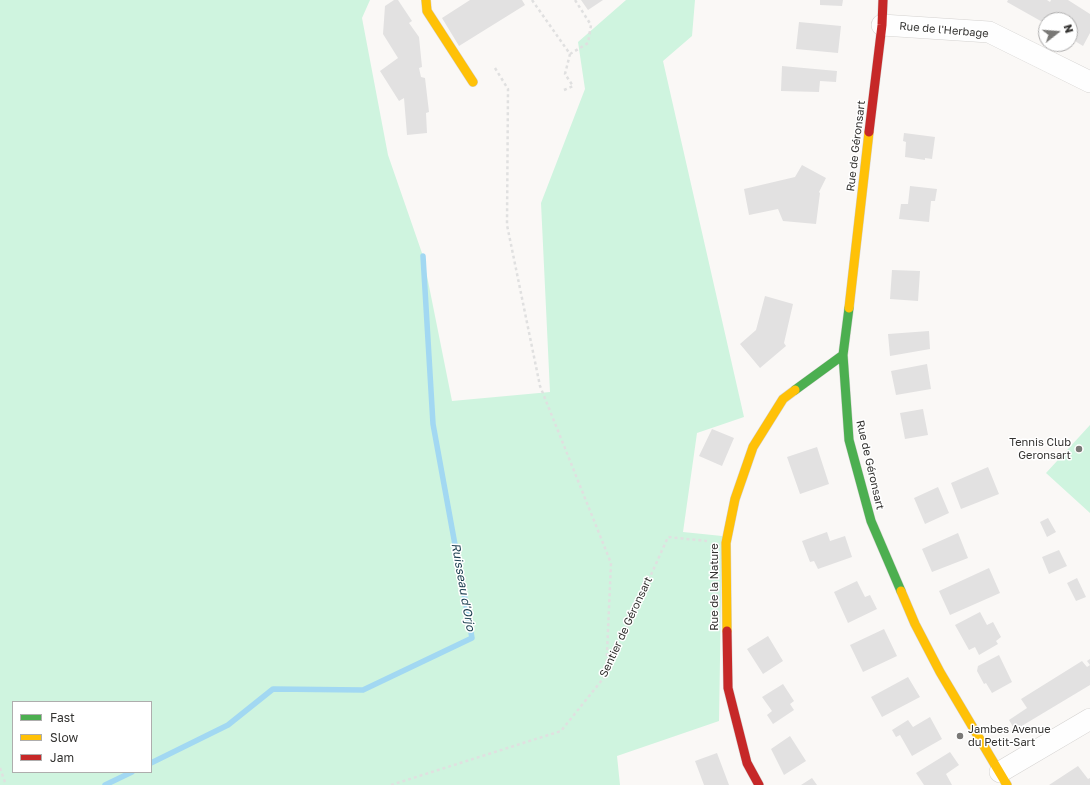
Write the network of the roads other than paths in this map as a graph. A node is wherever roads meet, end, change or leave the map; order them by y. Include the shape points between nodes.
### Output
1 (426, 0) edge
2 (883, 0) edge
3 (882, 25) junction
4 (473, 82) dead end
5 (1090, 82) edge
6 (843, 355) junction
7 (1090, 719) edge
8 (1003, 779) edge
9 (759, 785) edge

1 - 4 street via 427,11
2 - 3 street, Rue de Géronsart
3 - 5 street, Rue de l'Herbage via 989,32
3 - 6 street, Rue de Géronsart
6 - 8 street, Rue de Géronsart via 844,400 849,440 871,521 915,624
6 - 9 street, Rue de la Nature via 783,399 753,447 735,499 726,543 728,688 747,763
7 - 8 street

